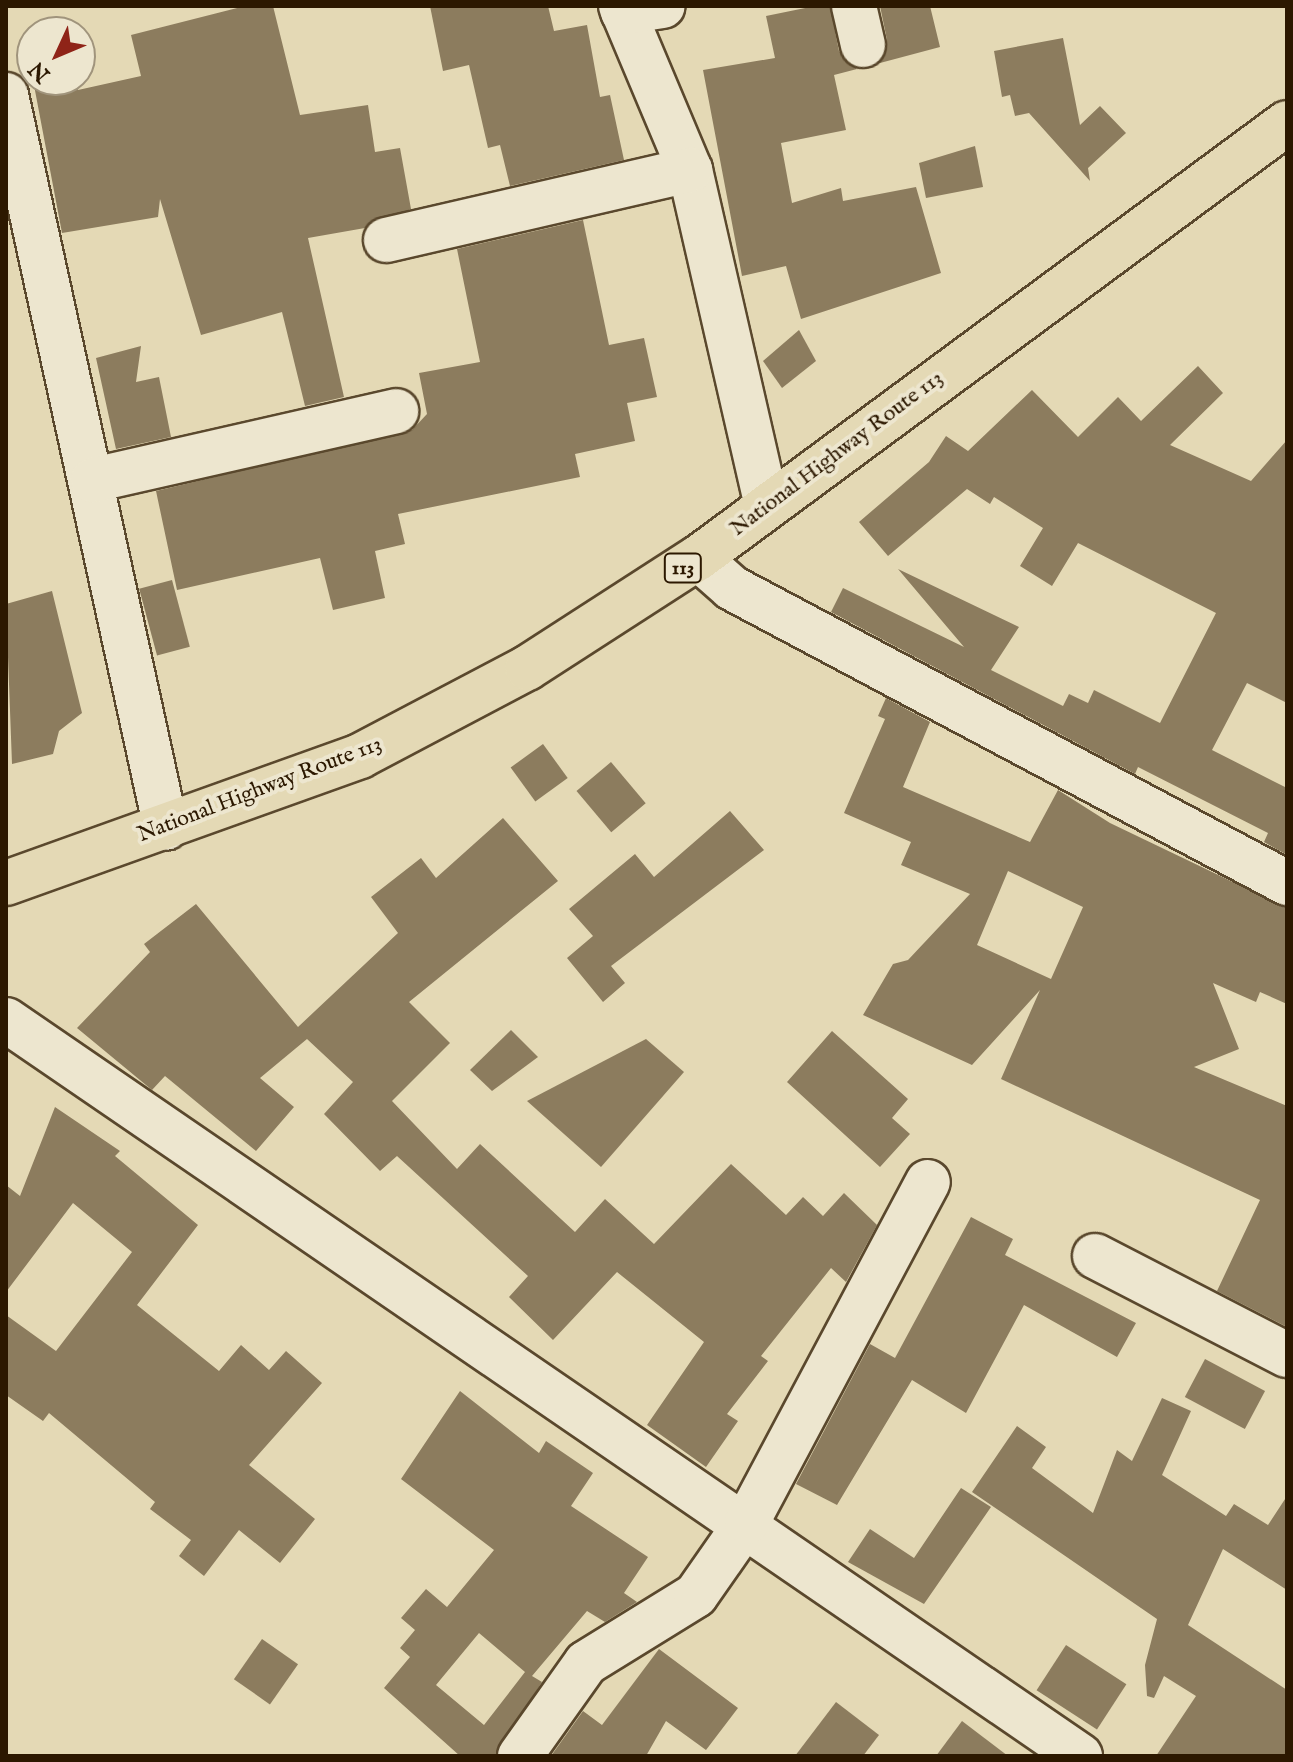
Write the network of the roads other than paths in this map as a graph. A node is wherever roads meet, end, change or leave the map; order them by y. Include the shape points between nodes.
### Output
1 (636, 8) edge
2 (6, 95) edge
3 (1287, 123) edge
4 (690, 170) junction
5 (386, 240) dead end
6 (396, 411) dead end
7 (93, 480) junction
8 (767, 505) junction
9 (698, 558) junction
10 (166, 828) junction
11 (6, 883) edge
12 (1287, 883) edge
13 (6, 1020) edge
14 (928, 1182) dead end
15 (1095, 1256) dead end
16 (1287, 1355) edge
17 (747, 1522) junction
18 (520, 1756) edge
19 (1080, 1756) edge

1 - 4 street
2 - 7 street
3 - 8 highway, National Highway Route 113 / 113
4 - 5 street
4 - 8 street
6 - 7 street
7 - 10 street
8 - 9 highway, National Highway Route 113 / 113
9 - 10 highway, National Highway Route 113 / 113 via 527,668 360,756
9 - 12 street via 732,588
10 - 11 highway, National Highway Route 113 / 113
13 - 17 street
14 - 17 street
15 - 16 street
17 - 18 street via 696,1595 586,1663
17 - 19 street

